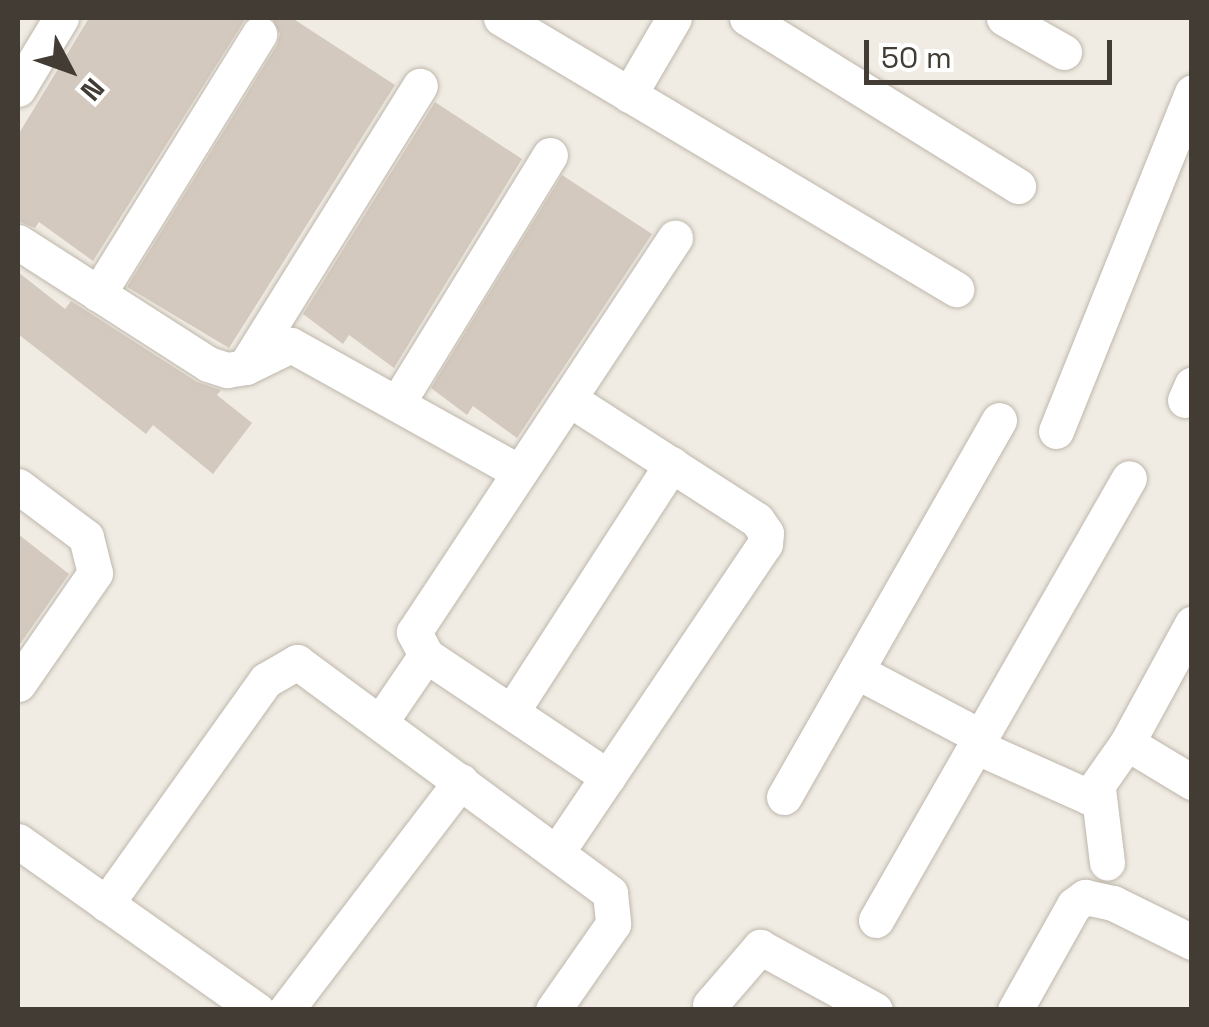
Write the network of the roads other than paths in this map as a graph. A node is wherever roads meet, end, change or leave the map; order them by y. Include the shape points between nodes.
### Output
1 (61, 18) edge
2 (501, 18) edge
3 (674, 18) edge
4 (747, 18) edge
5 (1004, 18) edge
6 (259, 34) dead end
7 (1064, 52) dead end
8 (420, 86) dead end
9 (18, 89) edge
10 (1192, 92) edge
11 (629, 95) junction
12 (550, 155) dead end
13 (1018, 186) dead end
14 (675, 238) dead end
15 (18, 242) edge
16 (956, 289) dead end
17 (98, 294) junction
18 (246, 367) junction
19 (571, 400) junction
20 (398, 402) junction
21 (999, 420) dead end
22 (1056, 432) dead end
23 (672, 464) junction
24 (516, 470) junction
25 (1129, 478) dead end
26 (18, 486) edge
27 (1192, 624) edge
28 (426, 655) junction
29 (856, 670) junction
30 (18, 684) edge
31 (512, 712) junction
32 (380, 721) junction
33 (978, 741) junction
34 (1126, 744) junction
35 (608, 777) junction
36 (461, 781) junction
37 (1192, 782) edge
38 (1098, 789) junction
39 (784, 798) dead end
40 (18, 841) edge
41 (557, 852) junction
42 (1107, 862) dead end
43 (106, 904) junction
44 (876, 920) dead end
45 (1192, 942) edge
46 (710, 1006) dead end
47 (1020, 1008) edge
48 (257, 1010) edge
49 (286, 1010) edge
50 (554, 1010) edge
51 (875, 1010) edge

1 - 9 street
2 - 11 street
3 - 11 street
4 - 13 street
5 - 7 street
6 - 17 street
8 - 18 street
10 - 22 street
11 - 16 street
12 - 20 street
14 - 19 street
15 - 17 street
17 - 18 street via 208,364
18 - 20 street via 291,345
19 - 23 street
19 - 24 street
20 - 24 street
21 - 29 street
23 - 31 street
23 - 35 street via 757,520 765,544
24 - 28 street via 416,624 414,638
25 - 33 street
26 - 30 street via 86,537 95,573
27 - 34 street
28 - 31 street
28 - 32 street
29 - 33 street
29 - 39 street
31 - 35 street
32 - 36 street
32 - 43 street via 306,666 297,662 274,670
33 - 38 street via 1078,796
33 - 44 street
34 - 37 street
34 - 38 street
35 - 41 street
36 - 41 street
36 - 49 street
38 - 42 street
40 - 43 street
41 - 50 street via 610,893 616,908 613,924
43 - 48 street
45 - 47 street via 1114,903 1085,897 1074,905
46 - 51 street via 760,947

